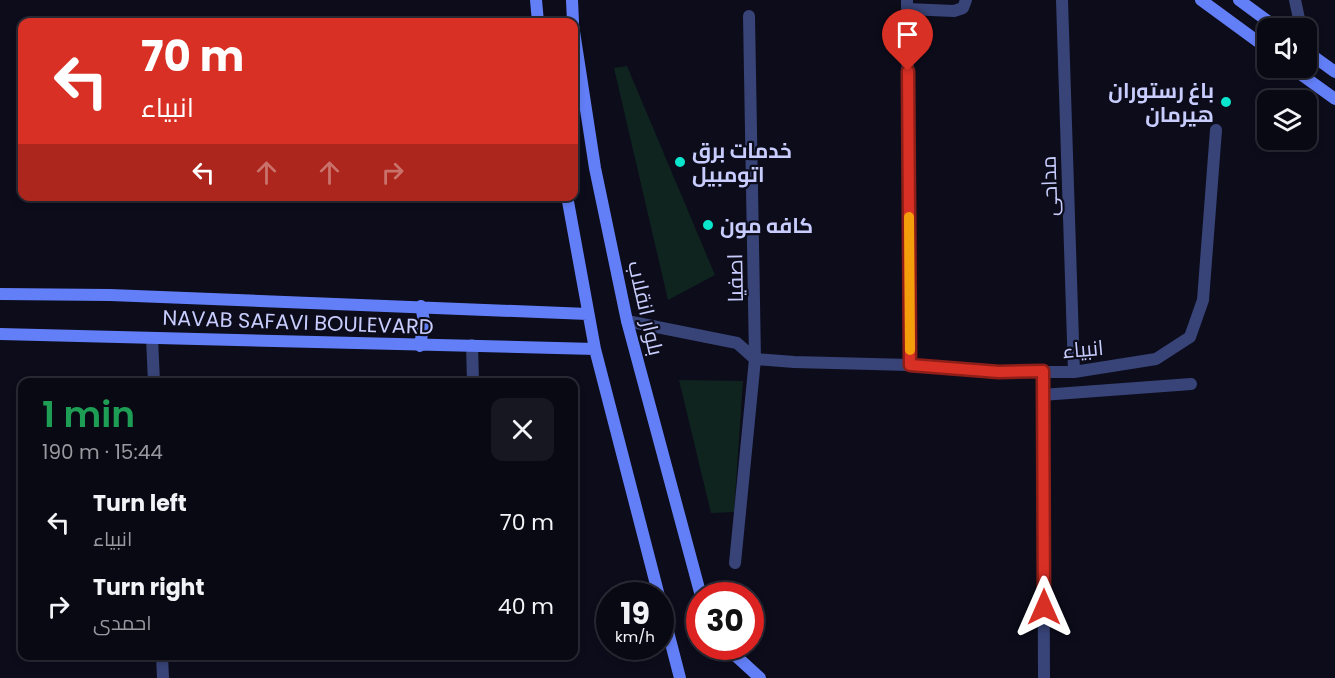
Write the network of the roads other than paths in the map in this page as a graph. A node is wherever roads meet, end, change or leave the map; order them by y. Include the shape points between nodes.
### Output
1 (536, 0) edge
2 (572, 0) edge
3 (966, 0) edge
4 (1062, 0) edge
5 (1201, 0) edge
6 (1239, 0) edge
7 (1295, 0) edge
8 (907, 4) edge
9 (748, 16) dead end
10 (538, 18) edge
11 (573, 18) edge
12 (1263, 18) edge
13 (1299, 18) edge
14 (1257, 41) edge
15 (578, 57) edge
16 (1317, 59) edge
17 (1335, 72) edge
18 (1306, 78) edge
19 (1335, 99) edge
20 (1216, 130) dead end
21 (568, 201) edge
22 (0, 294) edge
23 (421, 306) junction
24 (588, 314) junction
25 (627, 321) junction
26 (0, 334) edge
27 (152, 338) junction
28 (472, 345) junction
29 (420, 346) junction
30 (595, 350) junction
31 (755, 359) junction
32 (910, 365) junction
33 (1043, 371) junction
34 (1074, 372) junction
35 (154, 378) edge
36 (473, 378) edge
37 (1191, 384) dead end
38 (1042, 395) junction
39 (735, 564) dead end
40 (655, 582) edge
41 (697, 582) edge
42 (674, 655) edge
43 (162, 660) edge
44 (740, 660) edge
45 (163, 678) edge
46 (680, 678) edge
47 (760, 678) edge
48 (1044, 678) edge

1 - 10 street
2 - 11 street, بلوار انقلاب
3 - 8 street via 963,8 954,11
4 - 34 street, مداحی
5 - 14 street
6 - 12 street
7 - 13 street
8 - 32 street
9 - 31 street, اصفیا
15 - 25 street, بلوار انقلاب via 595,168
16 - 17 street
18 - 19 street
20 - 34 street, انبیاء via 1203,300 1190,337 1156,359
21 - 24 street
22 - 23 street, NAVAB SAFAVI BOULEVARD
23 - 24 street, NAVAB SAFAVI BOULEVARD
23 - 29 street via 424,321
24 - 30 street
25 - 31 street via 737,343
25 - 41 street, بلوار انقلاب
26 - 27 street, NAVAB SAFAVI BOULEVARD
27 - 29 street, NAVAB SAFAVI BOULEVARD
27 - 35 street
28 - 29 street, NAVAB SAFAVI BOULEVARD
28 - 30 street, NAVAB SAFAVI BOULEVARD
28 - 36 street
30 - 40 street
31 - 32 street, انبیاء
31 - 39 street, اصفیا
32 - 33 street, انبیاء
33 - 34 street, انبیاء
33 - 38 street
37 - 38 street
38 - 48 street
42 - 46 street
43 - 45 street
44 - 47 street

